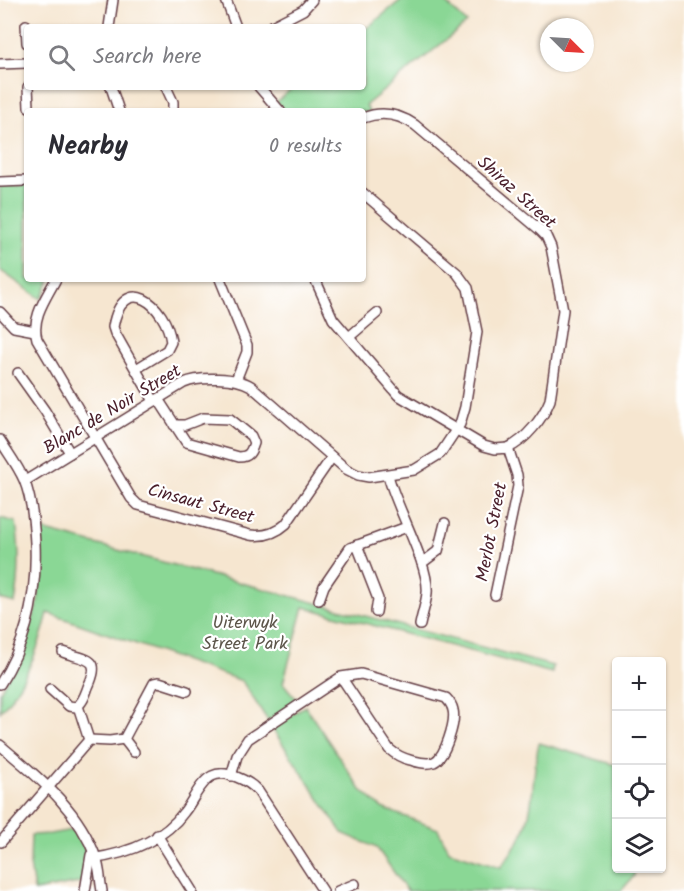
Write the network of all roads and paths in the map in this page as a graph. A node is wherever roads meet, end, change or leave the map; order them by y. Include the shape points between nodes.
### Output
1 (113, 0) edge
2 (226, 0) edge
3 (312, 0) edge
4 (109, 24) edge
5 (235, 24) edge
6 (276, 24) edge
7 (24, 63) edge
8 (0, 64) edge
9 (28, 90) edge
10 (112, 90) edge
11 (167, 90) edge
12 (262, 90) edge
13 (29, 107) dead end
14 (118, 108) edge
15 (173, 108) edge
16 (278, 108) edge
17 (366, 117) edge
18 (24, 181) edge
19 (0, 182) edge
20 (366, 196) edge
21 (54, 282) edge
22 (221, 282) edge
23 (316, 282) edge
24 (0, 312) edge
25 (377, 313) dead end
26 (35, 331) junction
27 (349, 337) junction
28 (136, 369) junction
29 (18, 373) dead end
30 (236, 380) junction
31 (156, 400) junction
32 (174, 425) junction
33 (456, 431) junction
34 (95, 437) junction
35 (0, 440) edge
36 (504, 449) junction
37 (70, 453) junction
38 (332, 457) junction
39 (388, 474) junction
40 (25, 481) junction
41 (445, 523) dead end
42 (407, 527) junction
43 (357, 545) junction
44 (422, 563) junction
45 (495, 595) dead end
46 (319, 600) dead end
47 (376, 612) dead end
48 (420, 625) dead end
49 (63, 652) dead end
50 (341, 677) junction
51 (0, 684) edge
52 (50, 689) dead end
53 (187, 691) dead end
54 (78, 706) junction
55 (124, 739) junction
56 (89, 740) junction
57 (0, 745) edge
58 (134, 752) dead end
59 (231, 776) junction
60 (49, 786) junction
61 (158, 835) junction
62 (0, 842) edge
63 (93, 856) junction
64 (355, 884) dead end
65 (85, 891) edge
66 (102, 891) edge
67 (192, 891) edge
68 (323, 891) edge
69 (338, 891) edge

1 - 4 street
2 - 5 street
3 - 6 street via 303,10
7 - 8 street
9 - 13 street
10 - 14 street
11 - 15 street
12 - 16 street
17 - 36 street, Shiraz Street via 388,114 409,121 543,233 550,244 563,310 550,400 522,440
18 - 19 street
20 - 33 street, Blanc de Noir Street via 458,273 468,288 476,340 465,407
21 - 26 street via 39,312
22 - 30 street via 247,345
23 - 27 street via 333,319
24 - 26 street via 14,327
25 - 27 street
26 - 34 street, Cinsaut Street via 40,346
27 - 33 street via 402,399
28 - 28 street via 113,327 123,305 137,297 147,300 159,312 171,342 166,350
28 - 31 street
29 - 37 street
30 - 31 street, Blanc de Noir Street via 194,379
30 - 38 street, Blanc de Noir Street via 257,390
31 - 32 street
31 - 34 street, Blanc de Noir Street
32 - 32 street via 204,418 230,418 254,443 249,454 239,457 186,442
33 - 36 street via 484,446
33 - 39 street, Blanc de Noir Street via 432,460 414,470
34 - 37 street, Blanc de Noir Street
34 - 38 street, Cinsaut Street via 138,505 255,536 271,534 286,524
35 - 40 street
36 - 45 street, Merlot Street via 518,486
37 - 40 street, Blanc de Noir Street
38 - 39 street, Blanc de Noir Street via 358,476
39 - 42 street
40 - 51 street via 34,526 34,591 24,635
41 - 44 street via 438,551
42 - 43 street
42 - 44 street
43 - 46 street via 345,554
43 - 47 street via 378,599
44 - 48 street via 428,593
49 - 54 street via 90,661 94,667 95,673
50 - 50 street via 361,674 446,698 453,718 441,757 426,763 395,754
50 - 59 street via 248,739
52 - 54 street via 69,706
53 - 55 street via 154,684
54 - 56 street
55 - 56 street
55 - 58 street
56 - 60 street
57 - 60 street
59 - 61 street via 209,778 182,815
59 - 68 street via 258,791
60 - 62 street
60 - 63 street via 82,828
61 - 63 street via 130,851
61 - 67 street
63 - 65 street
63 - 66 street
64 - 69 street

